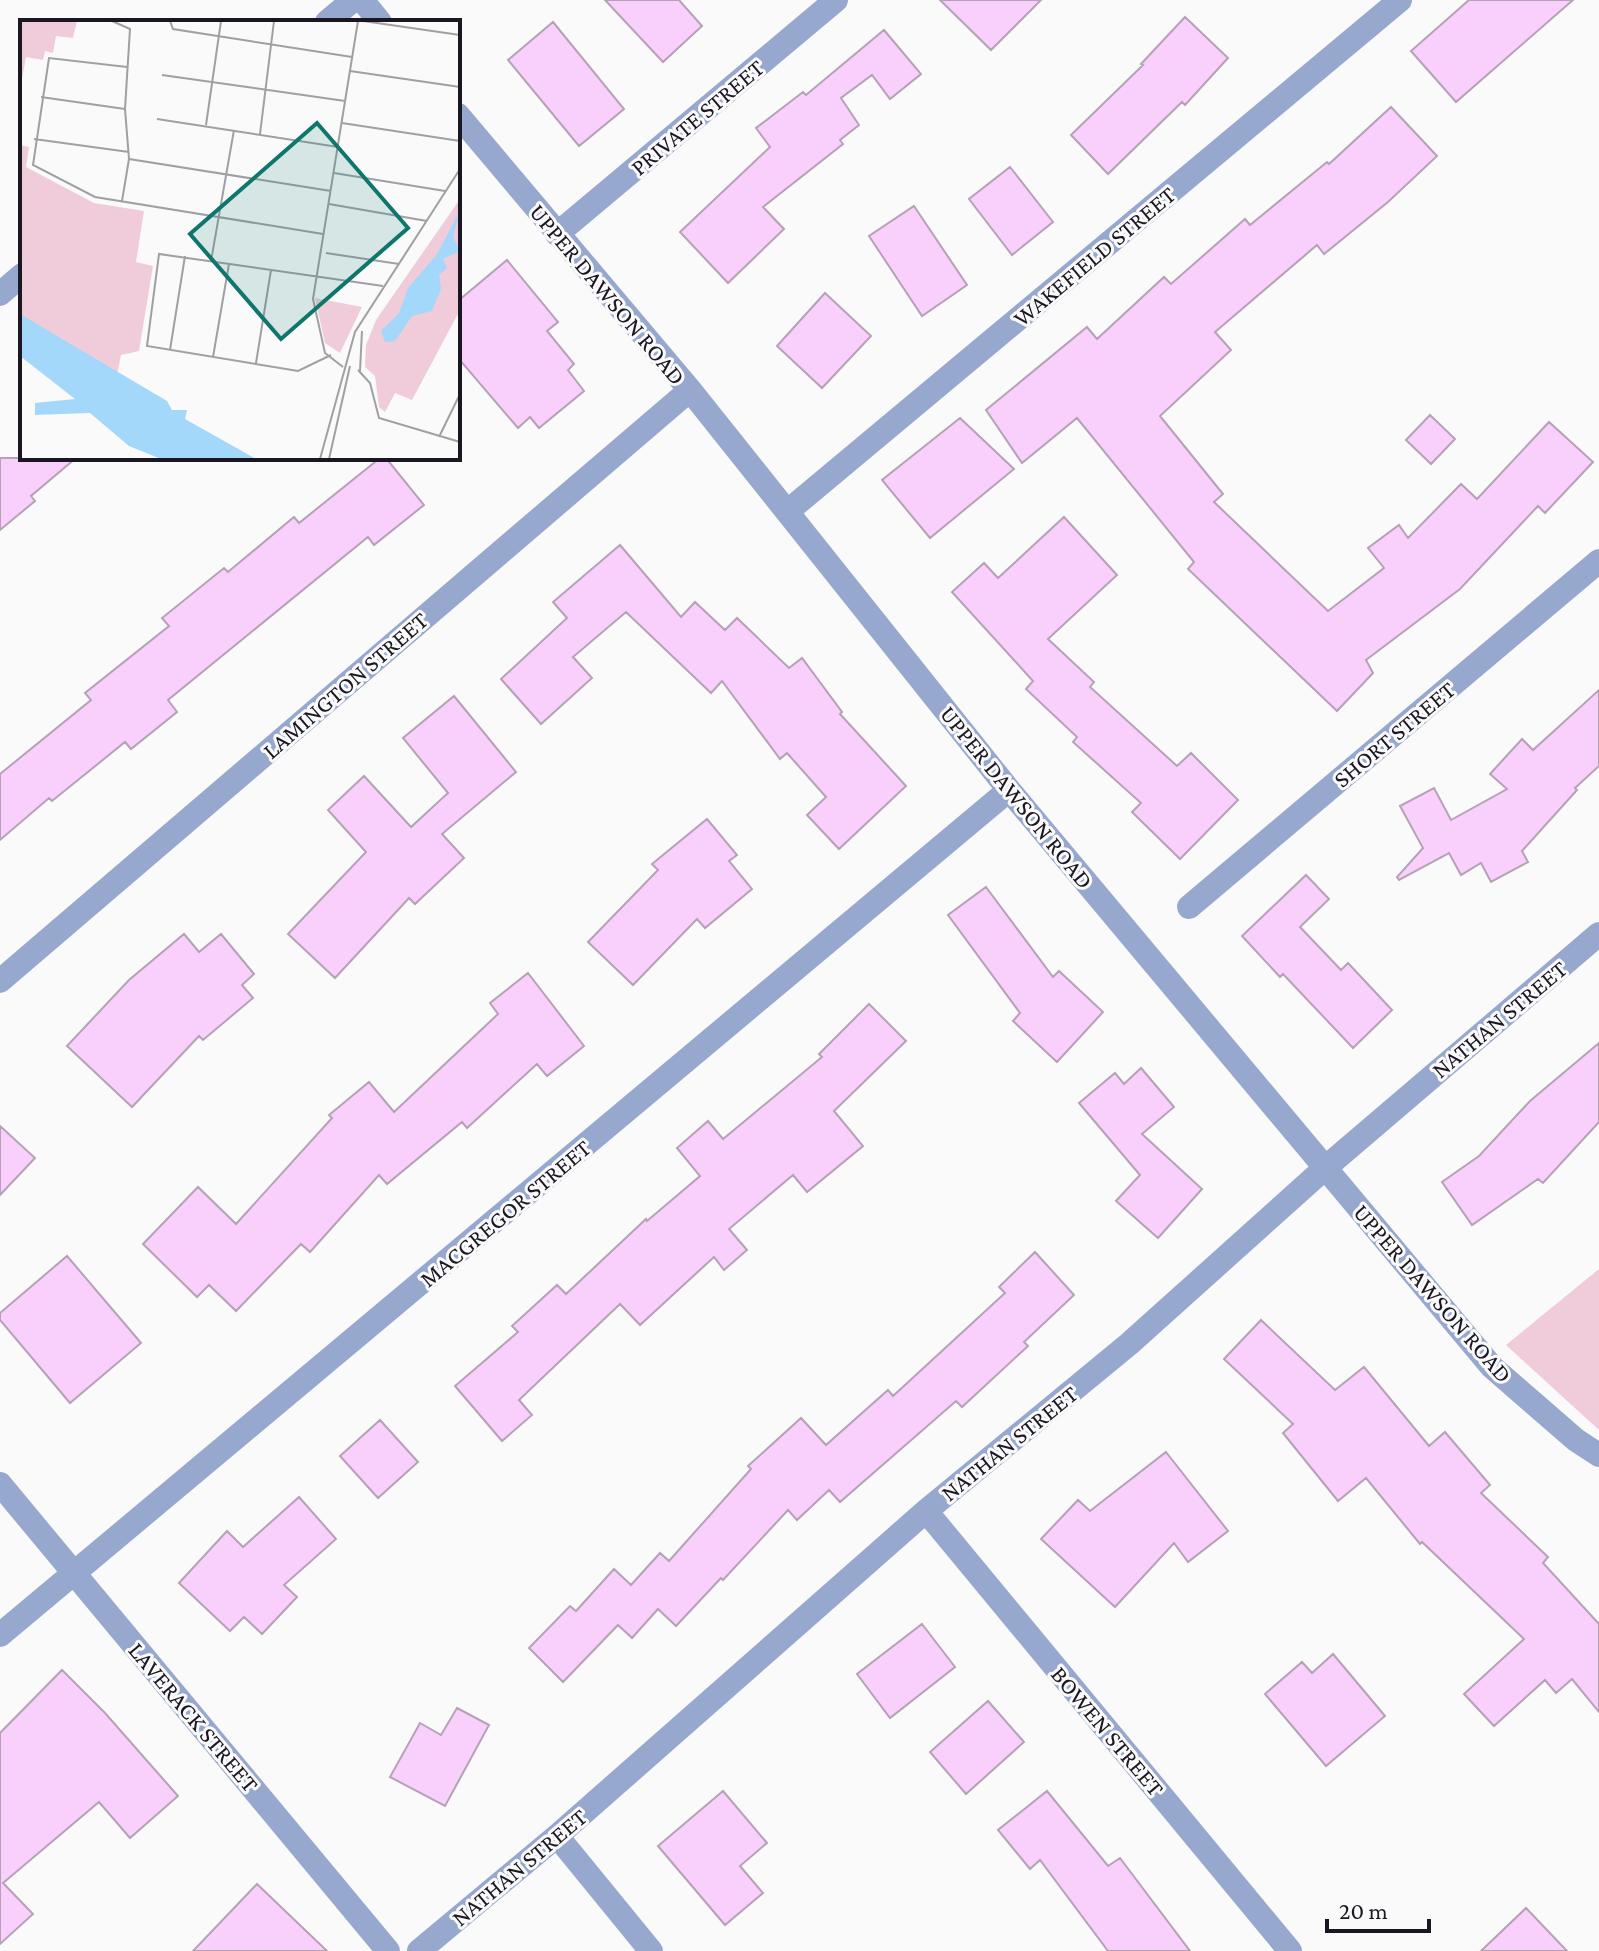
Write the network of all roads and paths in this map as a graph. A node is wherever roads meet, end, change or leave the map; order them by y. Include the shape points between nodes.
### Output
1 (353, 0) edge
2 (362, 0) edge
3 (836, 0) edge
4 (1400, 0) edge
5 (329, 20) edge
6 (378, 20) edge
7 (460, 117) edge
8 (557, 234) junction
9 (20, 277) edge
10 (0, 294) edge
11 (690, 390) junction
12 (788, 511) junction
13 (1599, 561) edge
14 (1009, 790) junction
15 (1189, 907) dead end
16 (1599, 934) edge
17 (0, 981) edge
18 (1325, 1168) junction
19 (1599, 1455) edge
20 (0, 1484) edge
21 (926, 1511) junction
22 (75, 1573) junction
23 (0, 1635) edge
24 (557, 1836) junction
25 (388, 1951) edge
26 (419, 1951) edge
27 (651, 1951) edge
28 (1290, 1951) edge

1 - 5 street
2 - 6 street
3 - 8 street, PRIVATE STREET
4 - 12 street, WAKEFIELD STREET
7 - 8 street, UPPER DAWSON ROAD
8 - 11 street, UPPER DAWSON ROAD
9 - 10 street
11 - 12 street, UPPER DAWSON ROAD
11 - 17 street, LAMINGTON STREET
12 - 14 street, UPPER DAWSON ROAD
13 - 15 street, SHORT STREET
14 - 18 street, UPPER DAWSON ROAD
14 - 22 street, MACGREGOR STREET
16 - 18 street, NATHAN STREET
18 - 19 street, UPPER DAWSON ROAD via 1492,1367
18 - 21 street, NATHAN STREET via 1129,1344
20 - 22 street, LAVERACK STREET
21 - 24 street, NATHAN STREET
21 - 28 street, BOWEN STREET
22 - 23 street, MACGREGOR STREET
22 - 25 street, LAVERACK STREET
24 - 26 street, NATHAN STREET
24 - 27 street

